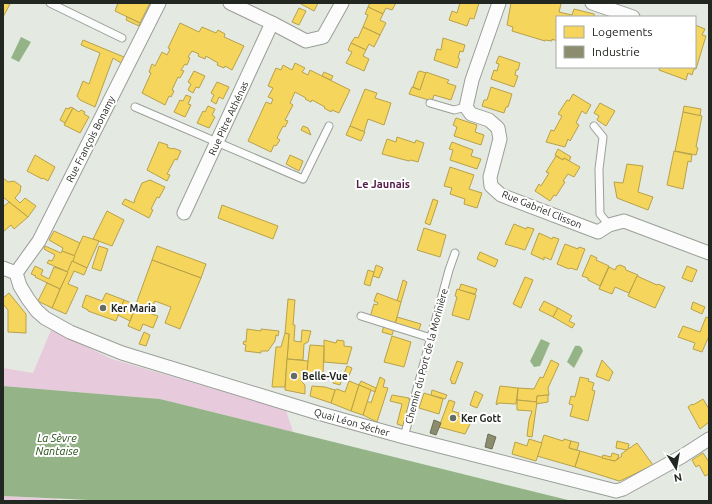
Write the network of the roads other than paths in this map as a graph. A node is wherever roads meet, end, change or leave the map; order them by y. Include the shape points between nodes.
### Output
1 (50, 3) edge
2 (159, 3) edge
3 (230, 3) edge
4 (342, 3) edge
5 (499, 3) edge
6 (592, 3) edge
7 (630, 16) edge
8 (272, 23) junction
9 (122, 38) dead end
10 (430, 103) dead end
11 (135, 107) dead end
12 (466, 107) junction
13 (329, 126) dead end
14 (594, 126) dead end
15 (216, 143) junction
16 (184, 213) dead end
17 (603, 228) junction
18 (455, 253) dead end
19 (709, 253) edge
20 (3, 268) edge
21 (16, 273) junction
22 (361, 316) dead end
23 (431, 338) junction
24 (404, 437) junction
25 (709, 439) edge

1 - 9 lane
2 - 21 street, Rue François Bonamy via 39,240
3 - 8 street
4 - 8 street via 323,37 306,41
5 - 12 street via 472,80
6 - 7 street
8 - 15 street, Rue Pitre Athénas
10 - 12 lane via 454,110
11 - 15 lane
12 - 17 street, Rue Gabriel Clisson via 472,114 489,120 498,128 500,139 490,177 491,186 501,194
13 - 15 lane via 303,179
14 - 17 lane via 603,137 599,169 600,214
15 - 16 street, Rue Pitre Athénas
17 - 19 street via 624,221
18 - 23 lane, Chemin du Port de la Morinière
20 - 21 street
21 - 24 street, Quai Léon Sécher via 20,286 37,311 44,318 70,332 122,353
22 - 23 lane
23 - 24 lane, Chemin du Port de la Morinière
24 - 25 street, Quai Léon Sécher via 616,491

